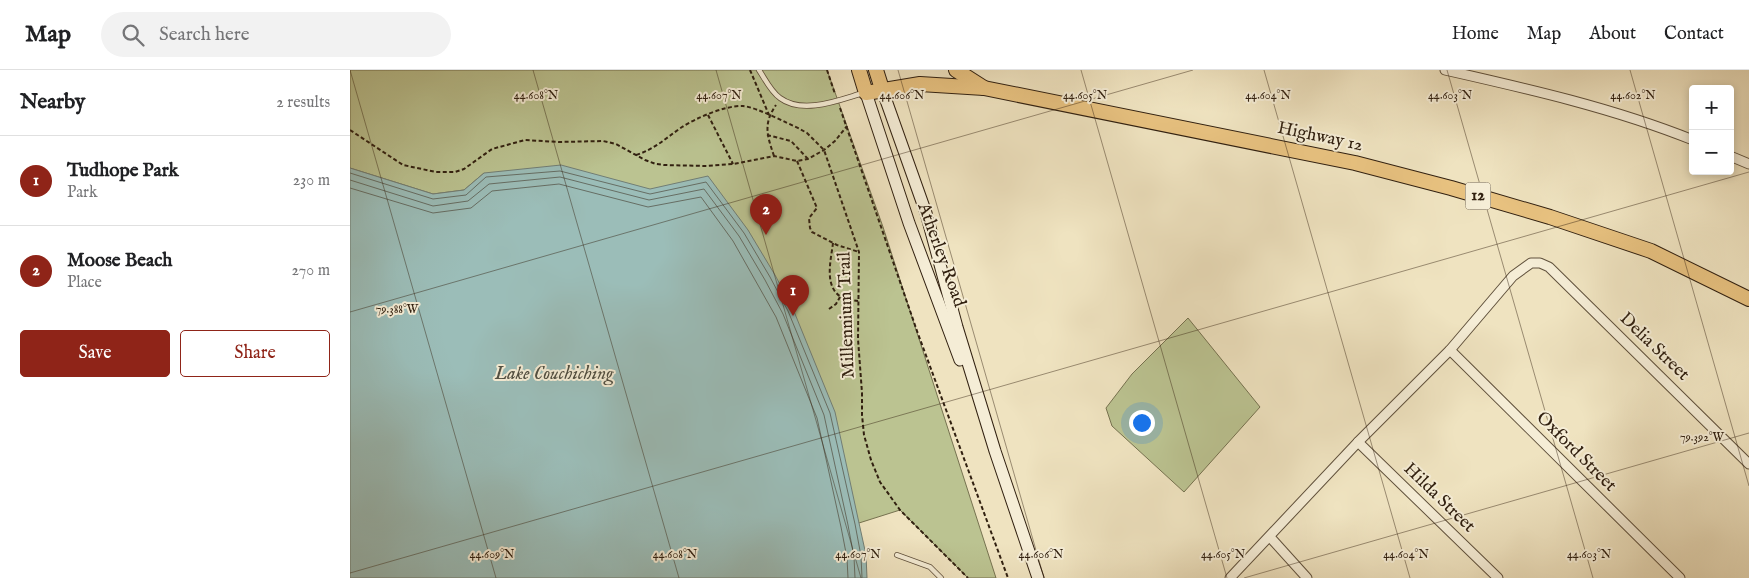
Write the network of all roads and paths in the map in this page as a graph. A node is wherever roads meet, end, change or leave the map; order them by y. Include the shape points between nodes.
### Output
1 (750, 70) edge
2 (759, 70) edge
3 (859, 70) edge
4 (876, 70) edge
5 (956, 70) edge
6 (1445, 70) edge
7 (984, 88) junction
8 (882, 89) junction
9 (866, 93) junction
10 (780, 98) junction
11 (708, 114) junction
12 (769, 115) junction
13 (350, 130) edge
14 (767, 135) junction
15 (1689, 139) edge
16 (824, 150) junction
17 (636, 154) junction
18 (774, 156) junction
19 (808, 158) junction
20 (1734, 158) edge
21 (796, 161) junction
22 (733, 164) junction
23 (1749, 164) edge
24 (833, 243) junction
25 (859, 252) junction
26 (840, 296) junction
27 (1749, 299) edge
28 (858, 301) junction
29 (828, 309) dead end
30 (1450, 350) junction
31 (1358, 442) junction
32 (995, 451) junction
33 (1749, 464) edge
34 (1270, 537) junction
35 (897, 555) dead end
36 (941, 578) edge
37 (968, 578) edge
38 (1008, 578) edge
39 (1038, 578) edge
40 (1230, 578) edge
41 (1307, 578) edge
42 (1498, 578) edge
43 (1680, 578) edge

1 - 12 path
2 - 10 lane
3 - 9 highway, Atherley Road
4 - 8 highway, Atherley Road
5 - 7 highway
6 - 15 street via 1519,86 1619,114
7 - 8 highway, Highway 12 / 12 via 920,84
7 - 27 highway, Highway 12 / 12 via 1355,163 1451,188 1550,216 1651,251
8 - 9 highway, Highway 12 / 12
8 - 32 main road, Atherley Road via 926,213
9 - 10 lane via 812,106 800,106
9 - 32 main road, Atherley Road via 912,232
10 - 12 path
11 - 12 path, Millennium Trail via 743,106
11 - 17 path, Millennium Trail via 684,126 654,148
11 - 22 path
12 - 14 path
12 - 16 path, Millennium Trail via 807,133
13 - 17 path via 397,162 436,172 464,169 492,148 525,140 603,141
14 - 18 path
14 - 19 path via 791,141
16 - 19 path
16 - 25 path, Millennium Trail
16 - 38 path via 847,126 917,331
17 - 22 path via 656,164
18 - 21 path
18 - 22 path
19 - 21 path
20 - 23 street
21 - 24 path via 817,208 809,218 810,228
24 - 25 path
24 - 26 path via 830,278 832,287
25 - 28 path, Millennium Trail
26 - 28 path
26 - 29 path
28 - 37 path, Millennium Trail via 862,415 871,460 880,482 900,510
30 - 31 street
30 - 33 street, Delia Street via 1513,276 1531,263 1540,263 1549,267
30 - 43 street, Oxford Street
31 - 34 street
31 - 42 street, Hilda Street
32 - 39 main road, Atherley Road
34 - 40 street
34 - 41 street
35 - 36 lane via 930,567

